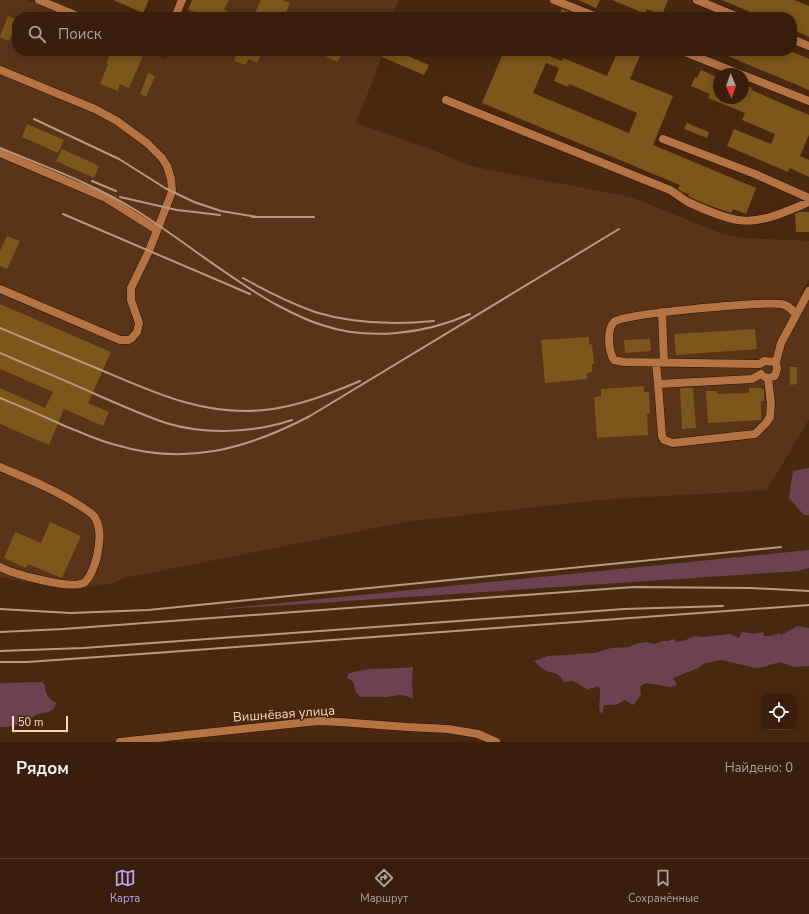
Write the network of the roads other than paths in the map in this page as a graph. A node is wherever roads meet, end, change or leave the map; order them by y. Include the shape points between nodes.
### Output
1 (39, 0) edge
2 (182, 0) edge
3 (554, 0) edge
4 (697, 0) edge
5 (68, 12) edge
6 (177, 12) edge
7 (584, 12) edge
8 (726, 12) edge
9 (797, 41) edge
10 (809, 46) edge
11 (695, 56) edge
12 (725, 68) edge
13 (0, 70) edge
14 (749, 77) edge
15 (446, 100) dead end
16 (809, 102) edge
17 (663, 139) dead end
18 (0, 153) edge
19 (809, 198) edge
20 (809, 202) edge
21 (157, 230) junction
22 (0, 289) edge
23 (809, 291) edge
24 (662, 312) junction
25 (796, 314) junction
26 (776, 362) junction
27 (660, 363) junction
28 (760, 364) junction
29 (765, 376) junction
30 (658, 384) junction
31 (0, 467) edge
32 (0, 567) edge
33 (120, 742) edge
34 (496, 742) edge

1 - 5 street
2 - 6 street
3 - 7 street
4 - 8 street
9 - 10 street
11 - 12 street
13 - 21 street via 106,114 128,128 155,151 167,166 172,191
14 - 16 street
15 - 20 street via 670,190 689,202 731,219 766,218
17 - 19 street via 755,174
18 - 21 street via 106,198
21 - 22 street via 131,288 131,300 138,327 135,336 129,340 120,340
23 - 25 street
24 - 25 street via 767,304 787,306
24 - 27 street
24 - 27 street via 617,320 609,333 614,360
25 - 26 street via 781,343
26 - 28 street via 764,361
26 - 29 street via 775,376
27 - 28 street
27 - 30 street
28 - 29 street via 759,371
29 - 30 street via 752,379
29 - 30 street via 771,404 770,417 755,434 673,444 664,440 662,436
31 - 32 street via 76,503 89,512 96,521 100,533 98,553 90,576 84,583 41,580
33 - 34 street, Вишнёвая улица via 325,721 448,729 478,734

